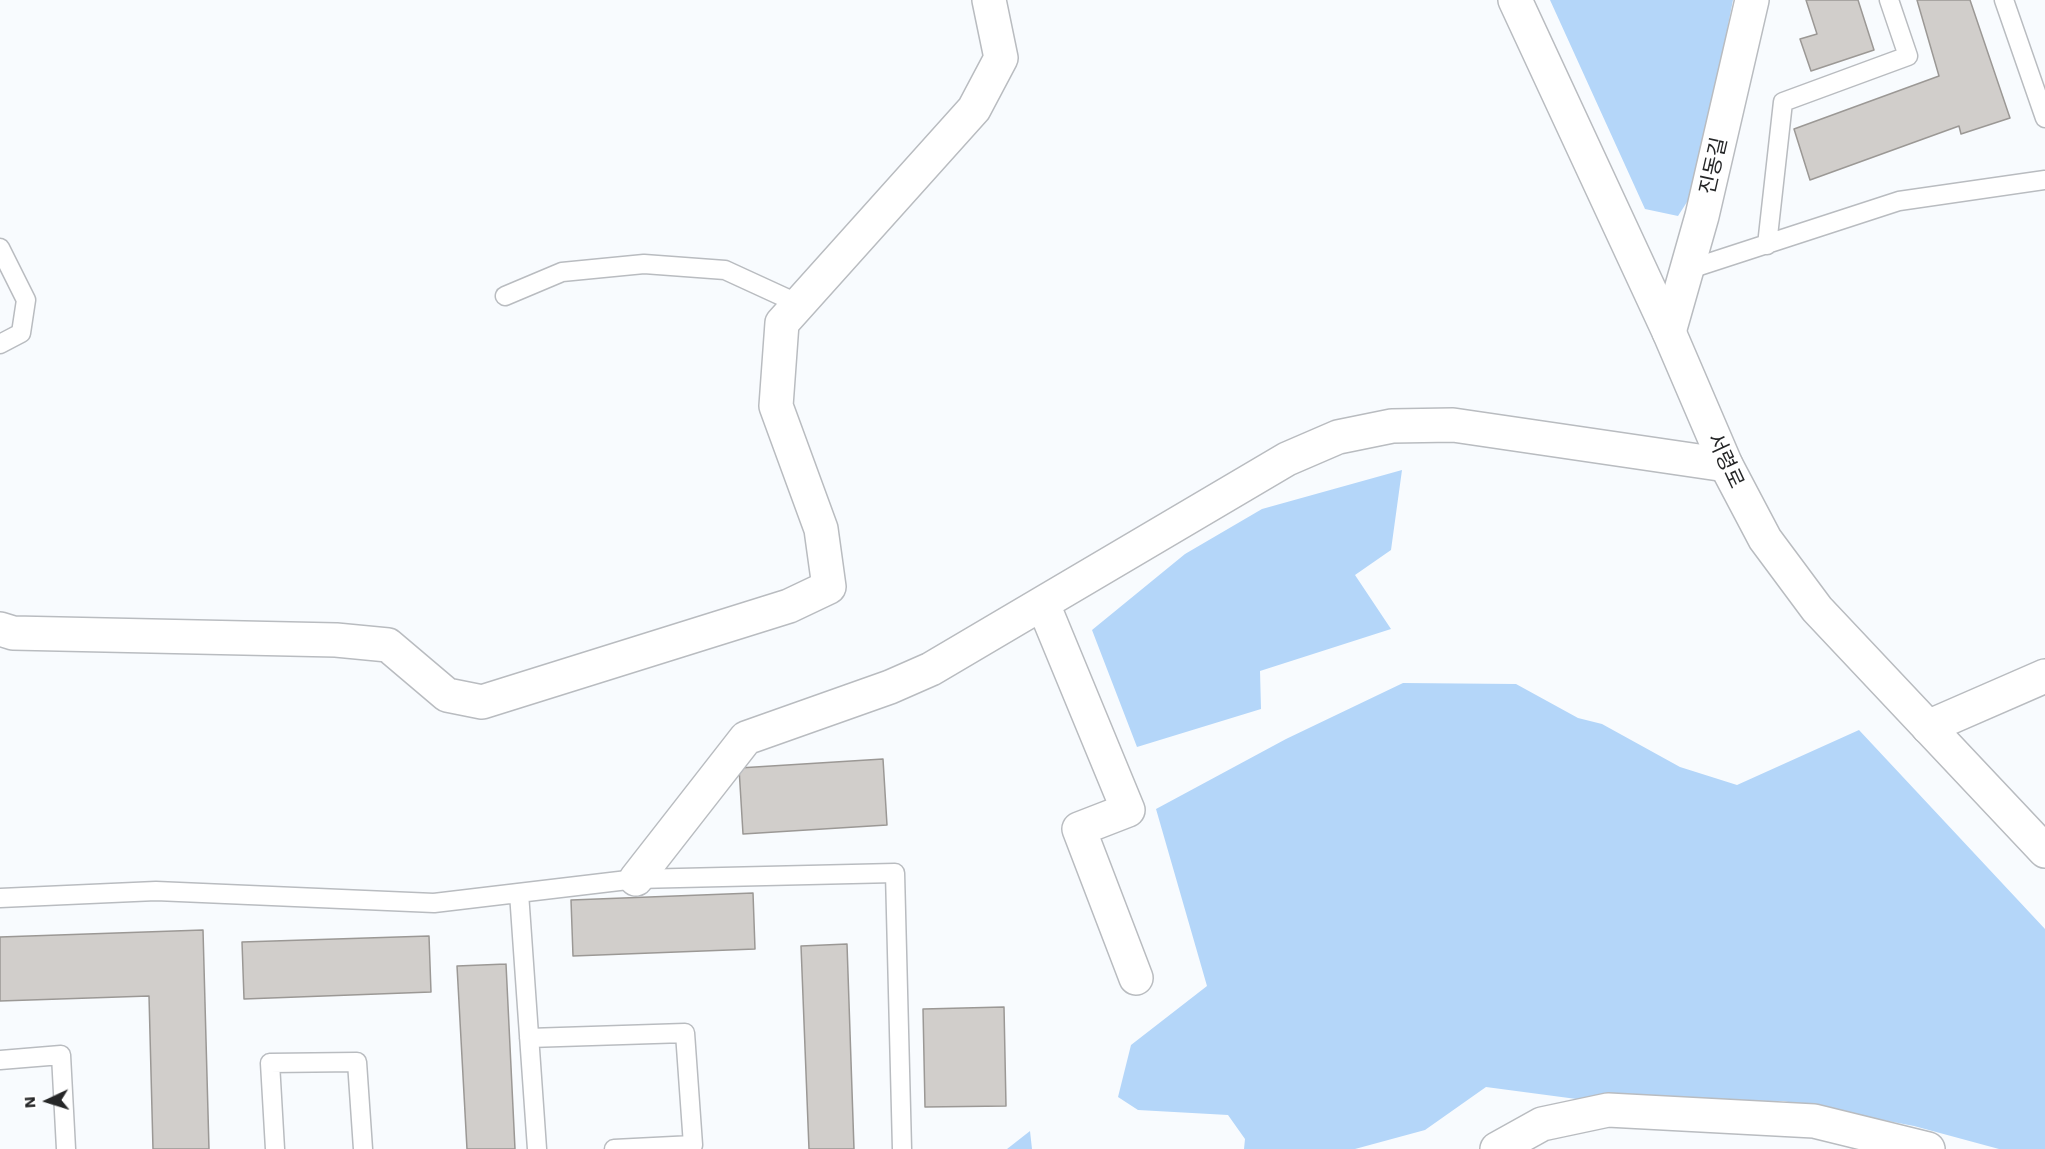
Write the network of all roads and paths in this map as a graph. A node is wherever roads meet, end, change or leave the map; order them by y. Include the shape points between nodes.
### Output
1 (989, 0) edge
2 (1515, 0) edge
3 (1752, 0) edge
4 (1889, 0) edge
5 (2004, 0) edge
6 (2045, 118) edge
7 (2045, 180) edge
8 (1767, 245) junction
9 (0, 248) edge
10 (1687, 270) junction
11 (505, 296) dead end
12 (799, 304) junction
13 (1669, 332) junction
14 (0, 344) edge
15 (1726, 465) junction
16 (1043, 604) junction
17 (0, 629) edge
18 (2045, 676) edge
19 (1928, 727) junction
20 (2045, 851) edge
21 (636, 879) junction
22 (519, 893) junction
23 (0, 898) edge
24 (1136, 978) dead end
25 (529, 1038) junction
26 (0, 1060) edge
27 (66, 1149) edge
28 (275, 1149) edge
29 (363, 1149) edge
30 (537, 1149) edge
31 (614, 1149) edge
32 (902, 1149) edge
33 (1497, 1149) edge
34 (1928, 1149) edge

1 - 12 street via 1000,58 974,109
2 - 13 street, 서령로
3 - 10 street, 진동길
4 - 8 lane via 1908,56 1783,102
5 - 6 lane
7 - 8 lane via 1899,201
8 - 10 lane
9 - 14 lane via 26,300 21,333
10 - 13 street, 진동길
11 - 12 lane via 562,272 644,264 725,270
12 - 17 street via 782,322 776,406 821,529 829,586 789,606 482,702 447,695 388,645 336,640 13,633
13 - 15 street, 서령로
15 - 16 street via 1453,425 1365,430 1287,459
15 - 19 street, 서령로 via 1765,539 1791,578
16 - 21 street via 932,669 746,738
16 - 24 street via 1128,810 1079,829
18 - 19 street
19 - 20 street, 서령로
21 - 22 lane
21 - 32 lane via 895,873
22 - 23 lane via 434,903 156,891
22 - 25 lane
25 - 30 lane
25 - 31 lane via 685,1033 693,1145
26 - 27 lane via 61,1055
28 - 29 lane via 270,1063 357,1062
33 - 34 street via 1542,1124 1608,1110 1814,1121

